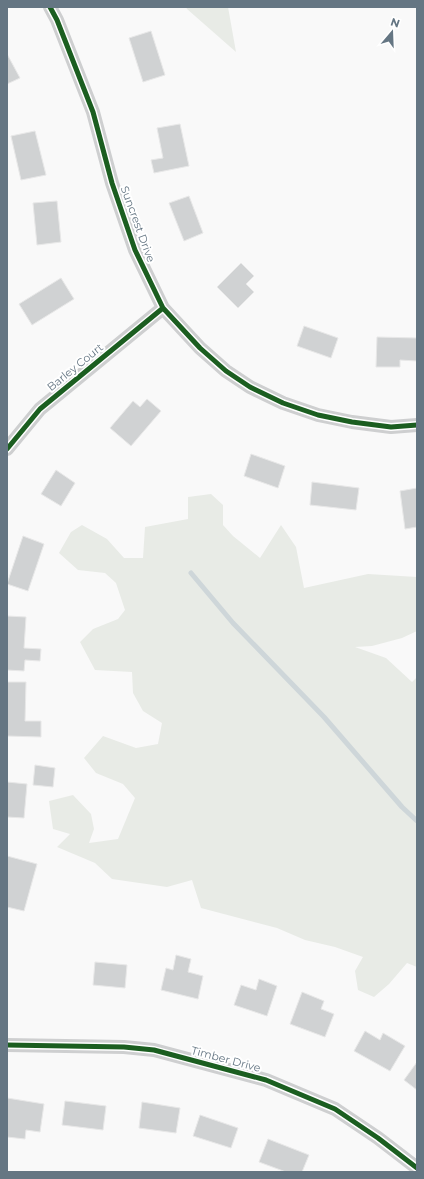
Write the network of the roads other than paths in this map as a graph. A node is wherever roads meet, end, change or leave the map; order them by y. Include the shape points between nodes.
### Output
1 (50, 7) edge
2 (163, 308) junction
3 (417, 425) edge
4 (7, 449) edge
5 (7, 1045) edge
6 (417, 1168) edge

1 - 2 street, Suncrest Drive via 93,112 112,183 135,250
2 - 3 street, Suncrest Drive via 200,348 226,371 250,387 283,403 318,415 352,422 391,427
2 - 4 street, Barley Court via 40,409
5 - 6 street, Timber Drive via 154,1050 266,1080 336,1109

